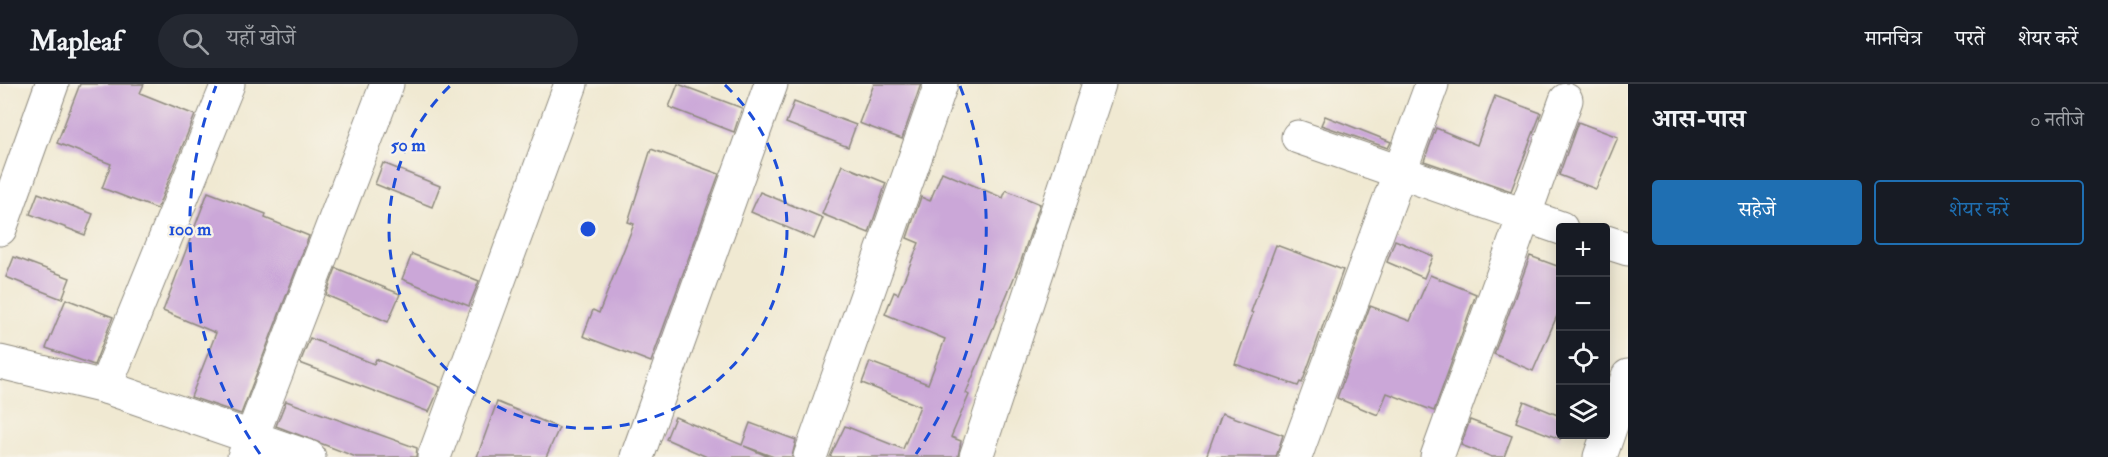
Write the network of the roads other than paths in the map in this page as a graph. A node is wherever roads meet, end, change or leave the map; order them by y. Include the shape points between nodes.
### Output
1 (52, 84) edge
2 (228, 84) edge
3 (387, 84) edge
4 (571, 84) edge
5 (771, 84) edge
6 (941, 84) edge
7 (1099, 84) edge
8 (1432, 84) edge
9 (1566, 100) dead end
10 (1298, 137) dead end
11 (1398, 171) junction
12 (1523, 215) junction
13 (1556, 226) edge
14 (0, 229) edge
15 (1610, 244) edge
16 (1628, 249) edge
17 (0, 362) edge
18 (1628, 376) edge
19 (105, 387) junction
20 (248, 447) edge
21 (309, 457) edge
22 (434, 457) edge
23 (637, 457) edge
24 (810, 457) edge
25 (976, 457) edge
26 (1294, 457) edge
27 (1437, 457) edge
28 (1600, 457) edge

1 - 14 street
2 - 19 street
3 - 20 street
4 - 22 street
5 - 23 street
6 - 24 street
7 - 25 street
8 - 11 street
9 - 12 street
10 - 11 street
11 - 12 street
11 - 26 street
12 - 13 street
12 - 27 street
15 - 16 street
17 - 19 street
18 - 28 street
19 - 20 street
20 - 21 street

